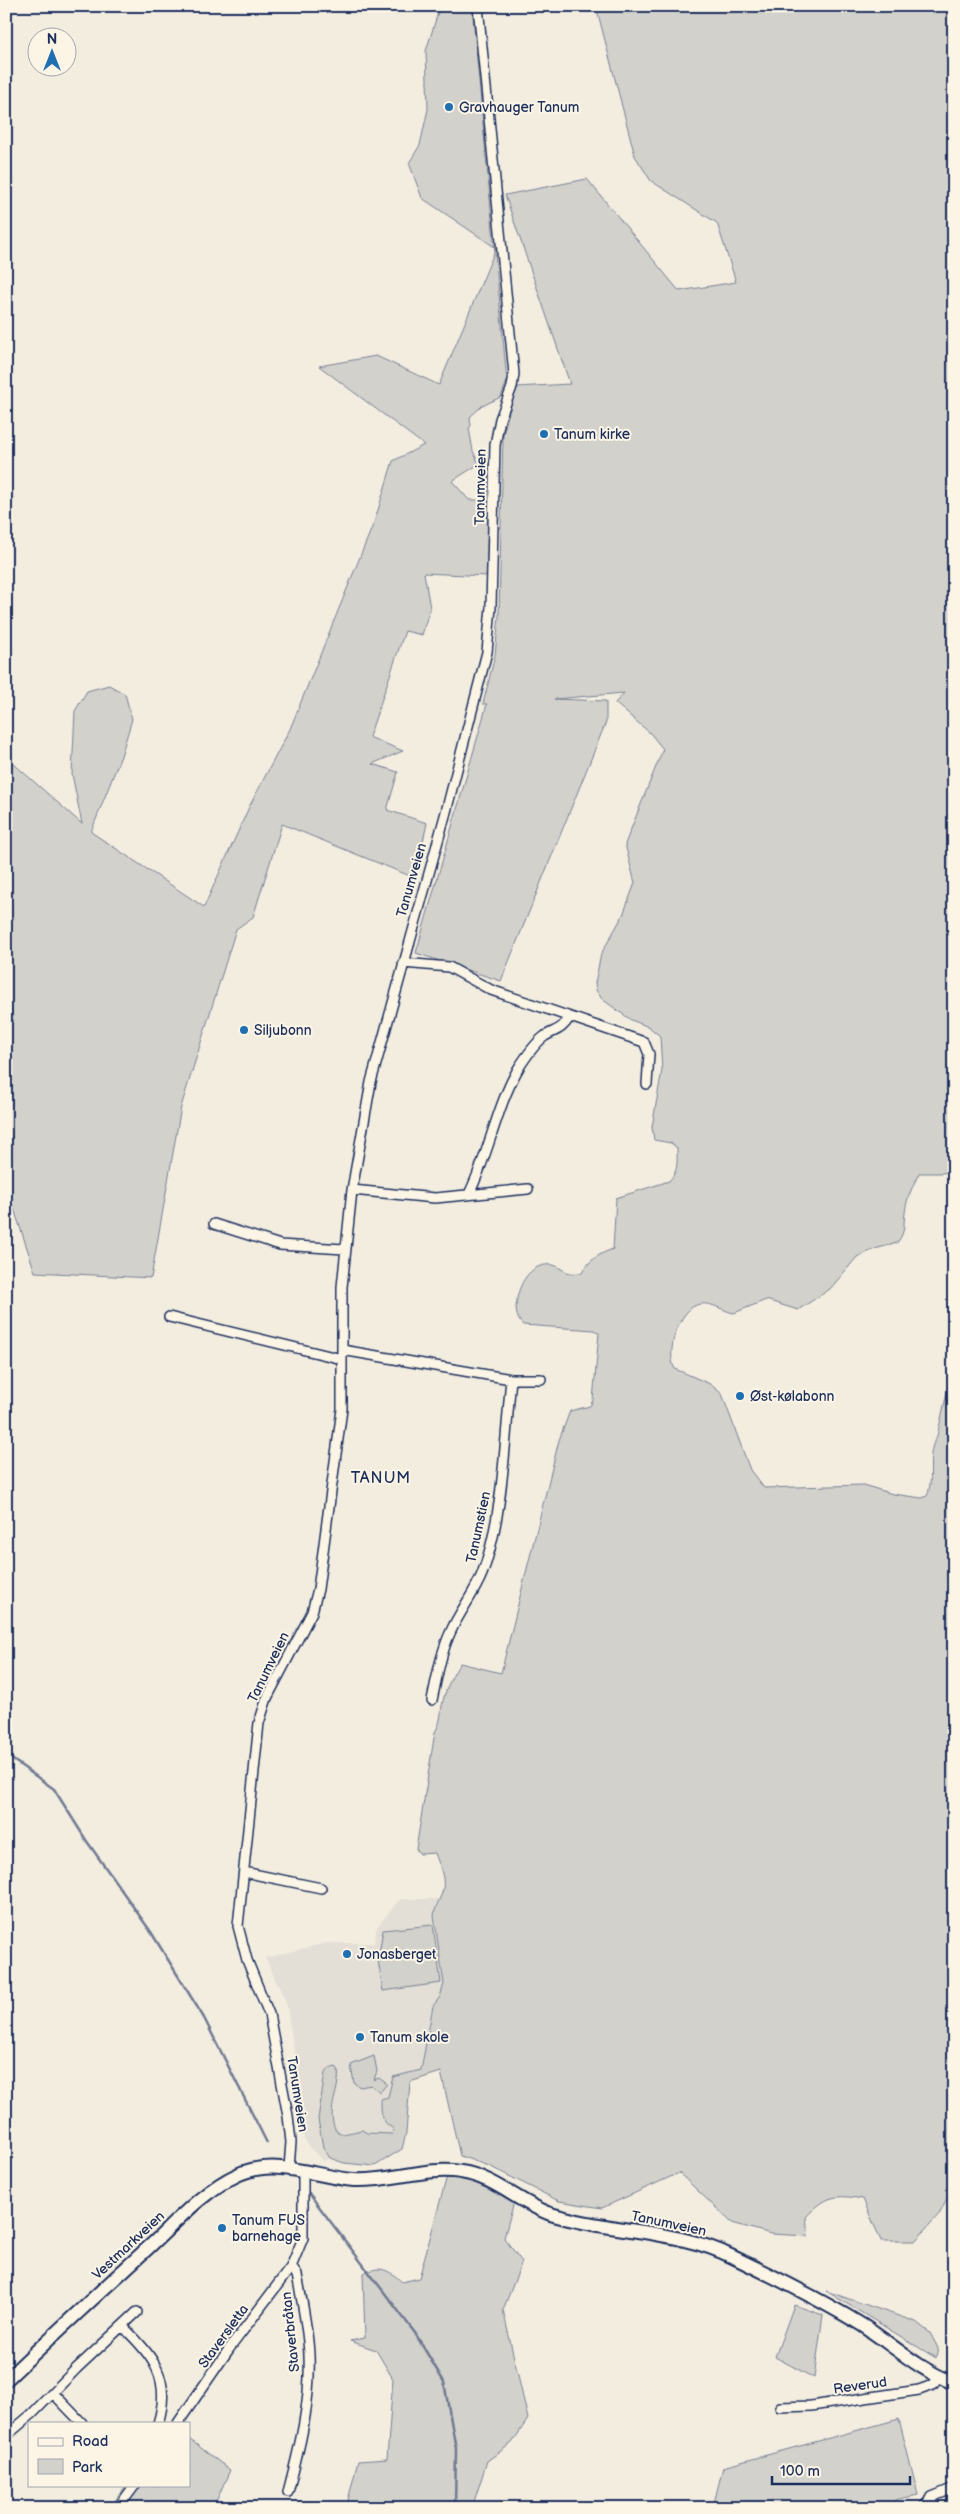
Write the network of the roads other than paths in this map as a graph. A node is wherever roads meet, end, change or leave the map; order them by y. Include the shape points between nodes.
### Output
1 (478, 6) edge
2 (403, 963) junction
3 (569, 1018) junction
4 (647, 1084) dead end
5 (528, 1189) dead end
6 (352, 1190) junction
7 (469, 1194) junction
8 (214, 1224) dead end
9 (344, 1250) junction
10 (169, 1317) dead end
11 (342, 1355) junction
12 (511, 1379) junction
13 (541, 1380) dead end
14 (432, 1700) dead end
15 (244, 1872) junction
16 (321, 1888) dead end
17 (289, 2168) junction
18 (303, 2171) junction
19 (291, 2267) junction
20 (136, 2312) dead end
21 (122, 2326) junction
22 (938, 2377) junction
23 (6, 2380) edge
24 (954, 2383) edge
25 (53, 2393) junction
26 (780, 2407) dead end
27 (81, 2422) edge
28 (158, 2422) edge
29 (179, 2422) edge
30 (6, 2436) edge
31 (131, 2487) edge
32 (954, 2488) edge
33 (288, 2492) dead end
34 (932, 2497) junction
35 (118, 2508) edge
36 (923, 2508) edge
37 (936, 2508) edge

1 - 2 street, Tanumveien via 514,374 496,444 487,652
2 - 3 street via 449,968 490,990
2 - 6 street, Tanumveien via 371,1082
3 - 4 street via 644,1042 649,1054
3 - 7 street via 558,1031 545,1036 532,1049 519,1068 502,1103
5 - 7 street
6 - 7 street via 435,1198
6 - 9 street, Tanumveien
8 - 9 street via 280,1245
9 - 11 street, Tanumveien
10 - 11 street
11 - 12 street
11 - 15 street, Tanumveien via 342,1414 318,1589 312,1612 267,1698 259,1723
12 - 13 street
12 - 14 street, Tanumstien via 499,1496 490,1545 482,1574 450,1632
15 - 16 street
15 - 17 street, Tanumveien via 239,1906 240,1939 268,2014 288,2116
17 - 18 main road, Tanumveien
17 - 23 main road, Vestmarkveien via 252,2170 216,2187
18 - 19 street via 303,2238
18 - 22 main road, Tanumveien via 368,2180 460,2171 491,2181 553,2215 695,2242 730,2255 836,2309
19 - 29 street, Staversletta
19 - 33 street, Staverbråtan via 297,2275 306,2328 309,2382 305,2419
20 - 21 street
21 - 25 street
21 - 28 street via 150,2357 161,2378 163,2398
22 - 24 main road, Tanumveien
22 - 26 street, Reverud via 934,2385 919,2390 811,2406
25 - 27 street
25 - 30 street
31 - 35 street
32 - 34 street
34 - 36 street
34 - 37 street

